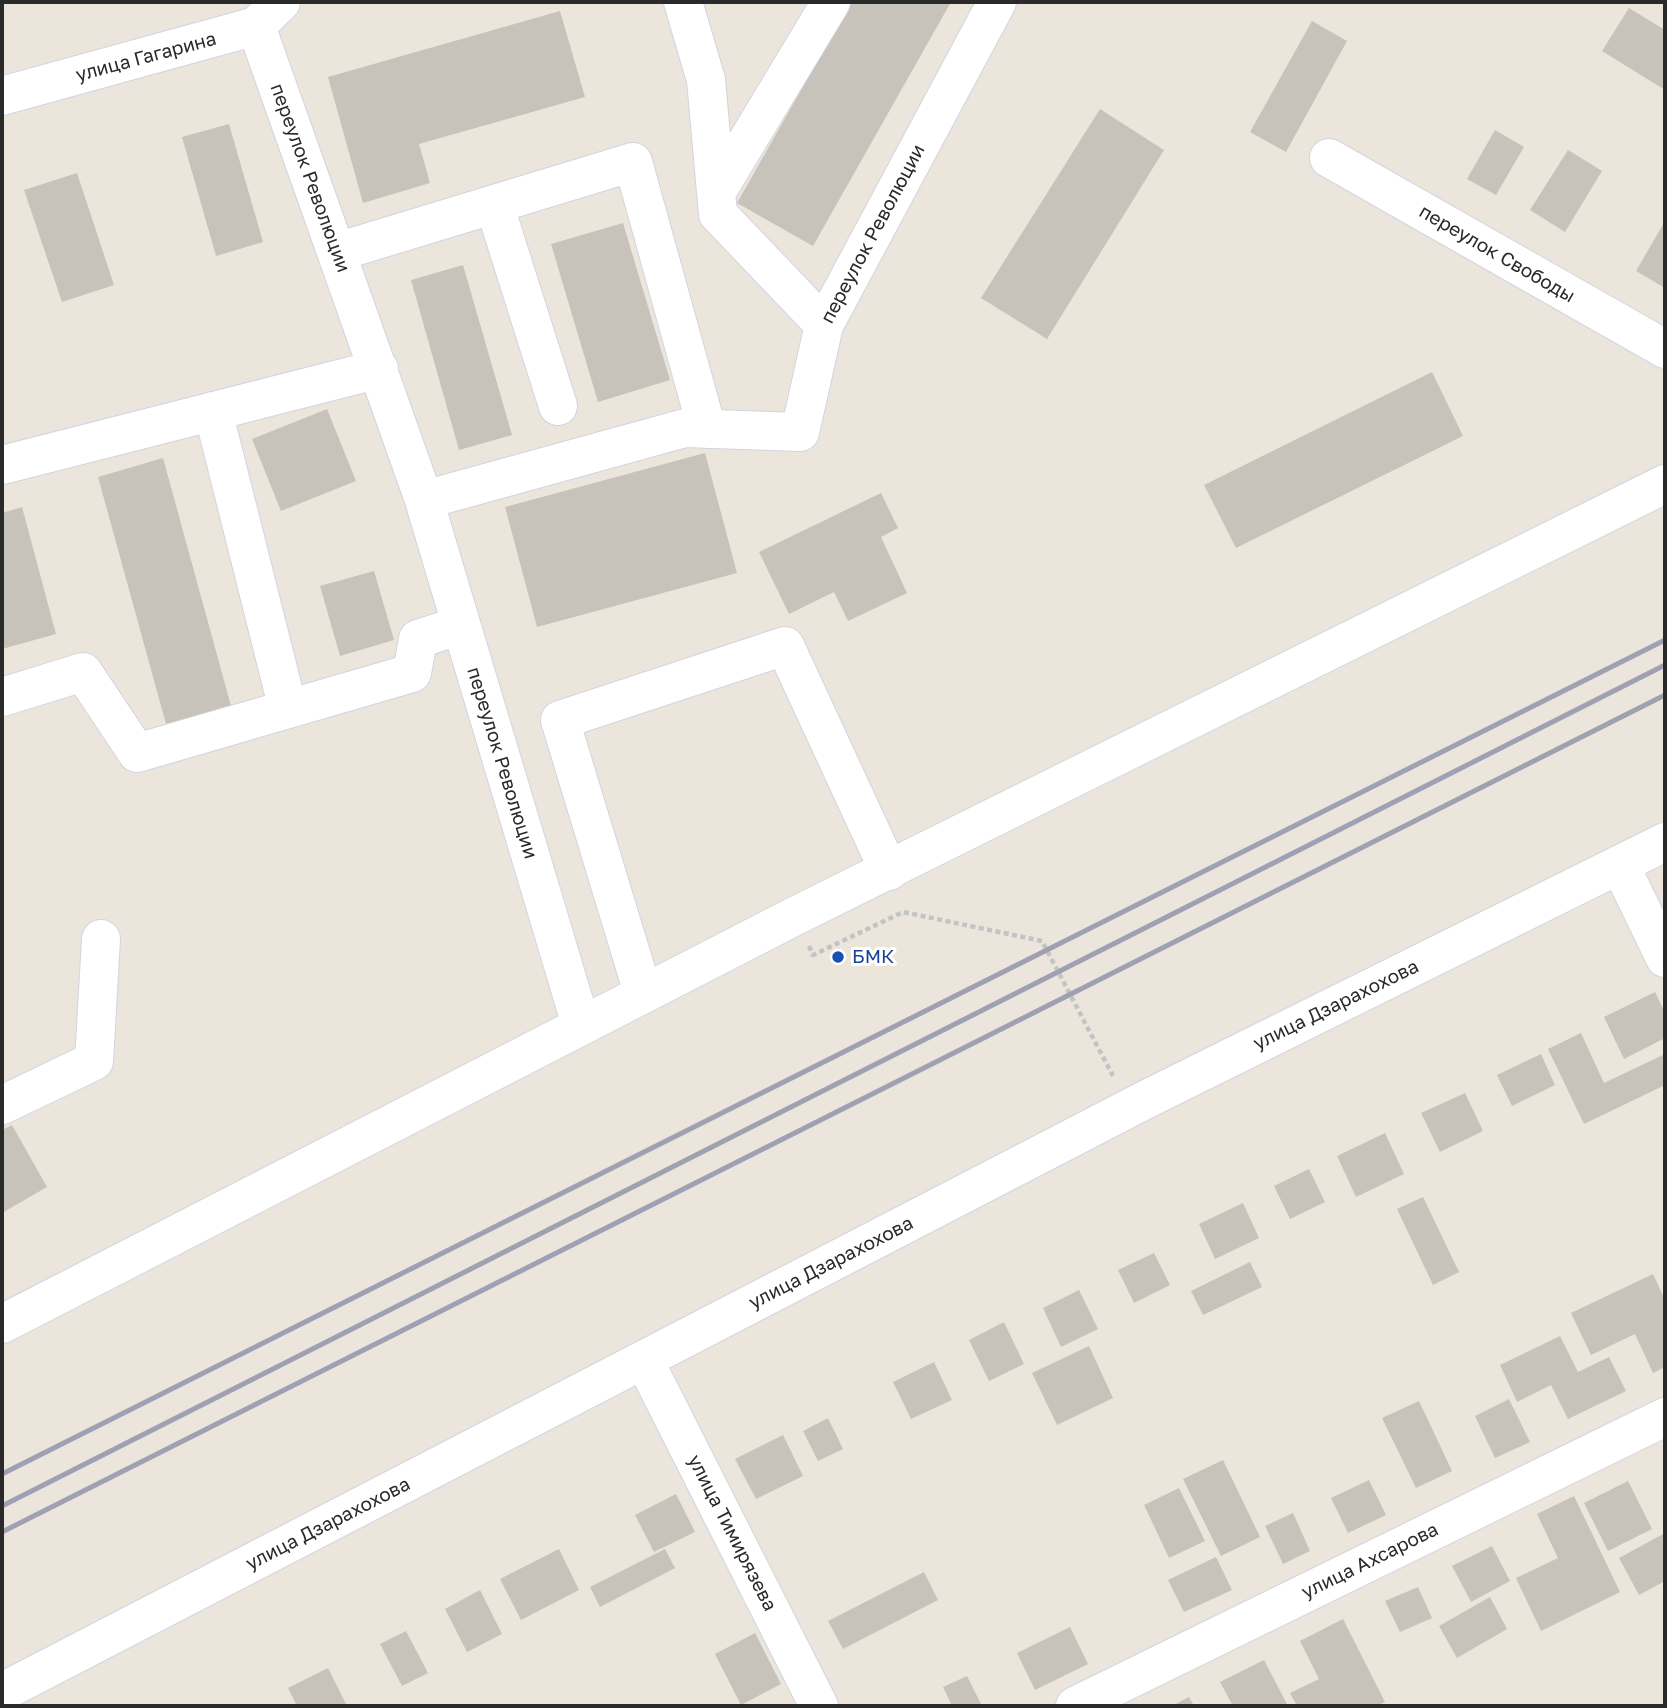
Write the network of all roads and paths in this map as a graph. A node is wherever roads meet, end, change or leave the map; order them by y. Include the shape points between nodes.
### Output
1 (683, 2) edge
2 (831, 2) edge
3 (997, 2) edge
4 (268, 14) edge
5 (2, 96) edge
6 (1329, 158) dead end
7 (716, 193) junction
8 (494, 204) junction
9 (337, 252) junction
10 (824, 325) junction
11 (1665, 349) edge
12 (379, 369) junction
13 (558, 406) dead end
14 (213, 411) junction
15 (707, 429) junction
16 (2, 465) edge
17 (1665, 484) edge
18 (424, 500) junction
19 (461, 625) junction
20 (2, 697) edge
21 (288, 709) junction
22 (1665, 842) edge
23 (1619, 865) junction
24 (889, 871) junction
25 (794, 916) junction
26 (101, 939) dead end
27 (1665, 958) edge
28 (643, 993) junction
29 (581, 1025) junction
30 (2, 1105) edge
31 (1130, 1108) junction
32 (2, 1324) edge
33 (644, 1360) junction
34 (1665, 1416) edge
35 (2, 1692) edge
36 (819, 1706) edge
37 (1075, 1706) edge

1 - 7 street via 706,80
2 - 7 street
3 - 10 street, переулок Революции
4 - 5 street, улица Гагарина
4 - 9 street, переулок Революции
6 - 11 street, переулок Свободы
7 - 10 street via 718,214
8 - 9 street
8 - 13 street
8 - 15 street via 633,162
9 - 12 street, переулок Революции
10 - 15 street, переулок Революции via 800,432
12 - 14 street
12 - 18 street, переулок Революции
14 - 16 street
14 - 21 street
15 - 18 street, переулок Революции via 685,428
17 - 24 street
18 - 19 street, переулок Революции
19 - 21 street via 418,639 412,673
19 - 29 street, переулок Революции
20 - 21 street via 83,672 137,753
22 - 23 street, улица Дзарахохова
23 - 27 street
23 - 31 street, улица Дзарахохова
24 - 25 street
24 - 28 street via 785,646 560,719
25 - 28 street
25 - 31 path via 813,955 903,912 1042,941
26 - 30 street via 94,1061
28 - 29 street
29 - 32 street
31 - 33 street, улица Дзарахохова
33 - 35 street, улица Дзарахохова
33 - 36 street, улица Тимирязева
34 - 37 street, улица Ахсарова

